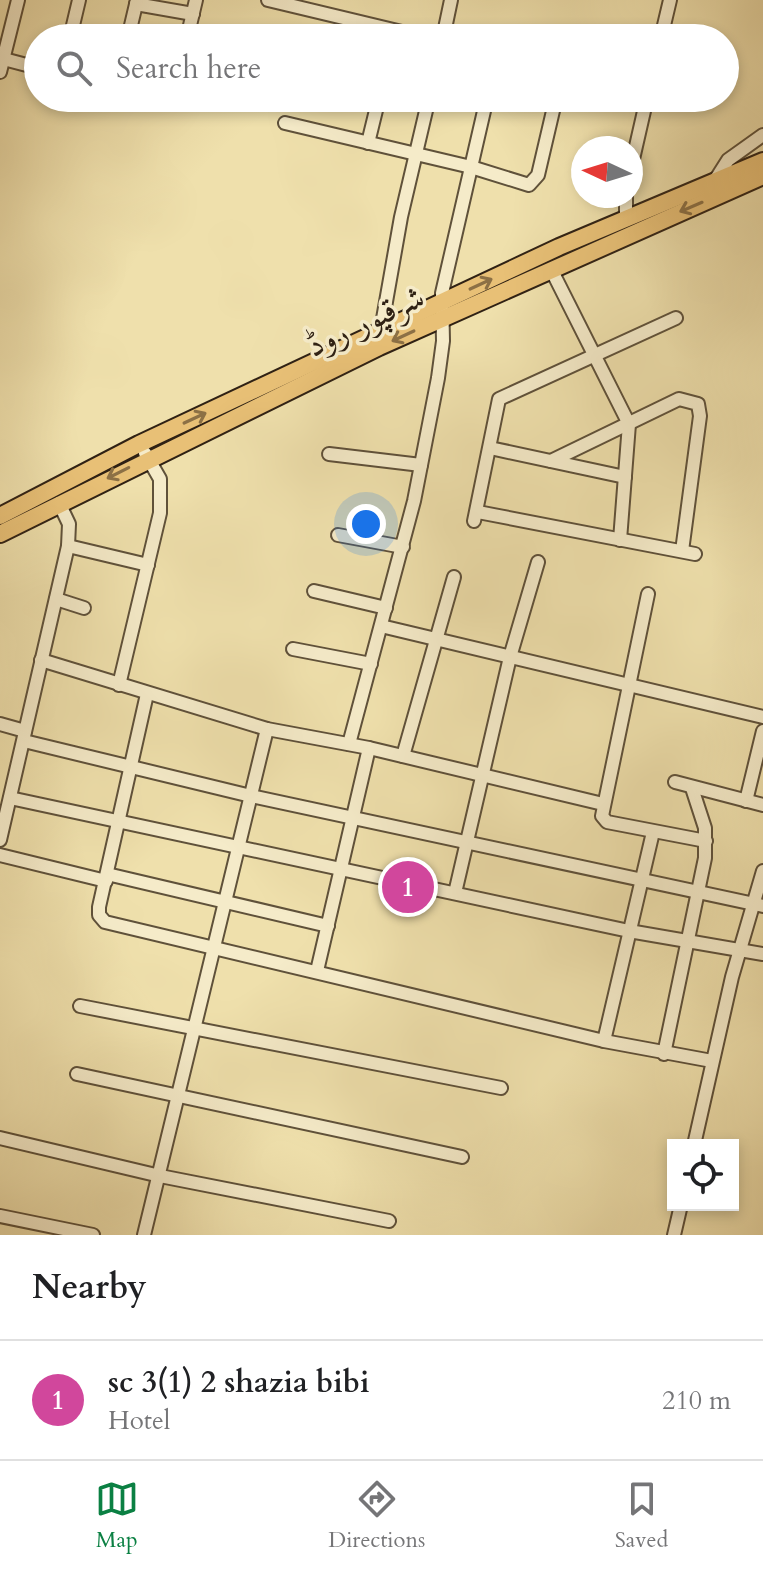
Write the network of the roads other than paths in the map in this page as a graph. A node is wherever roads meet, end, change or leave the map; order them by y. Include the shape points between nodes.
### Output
1 (18, 0) edge
2 (79, 0) edge
3 (196, 0) edge
4 (268, 0) edge
5 (451, 0) edge
6 (670, 0) edge
7 (136, 2) edge
8 (193, 14) junction
9 (73, 24) edge
10 (131, 24) edge
11 (190, 24) edge
12 (356, 24) edge
13 (446, 24) edge
14 (664, 24) edge
15 (1, 63) edge
16 (24, 66) edge
17 (376, 112) edge
18 (426, 112) edge
19 (484, 112) edge
20 (552, 112) edge
21 (644, 112) edge
22 (285, 123) dead end
23 (763, 135) edge
24 (638, 136) edge
25 (368, 143) junction
26 (416, 154) junction
27 (763, 161) edge
28 (471, 167) junction
29 (763, 176) edge
30 (714, 182) junction
31 (626, 208) edge
32 (626, 218) junction
33 (552, 271) junction
34 (442, 309) junction
35 (676, 318) dead end
36 (381, 330) junction
37 (593, 353) junction
38 (629, 424) junction
39 (490, 448) junction
40 (144, 451) junction
41 (329, 454) dead end
42 (551, 461) junction
43 (421, 465) junction
44 (625, 477) junction
45 (59, 503) junction
46 (0, 516) edge
47 (0, 534) edge
48 (338, 535) dead end
49 (620, 540) junction
50 (68, 546) junction
51 (403, 547) junction
52 (538, 562) dead end
53 (148, 565) junction
54 (454, 577) dead end
55 (314, 591) dead end
56 (648, 594) dead end
57 (56, 599) junction
58 (84, 608) dead end
59 (386, 608) junction
60 (381, 626) junction
61 (437, 640) junction
62 (293, 649) dead end
63 (510, 657) junction
64 (41, 660) junction
65 (371, 664) junction
66 (119, 685) junction
67 (631, 686) junction
68 (147, 694) junction
69 (763, 717) edge
70 (0, 724) edge
71 (267, 729) junction
72 (763, 731) edge
73 (25, 736) junction
74 (349, 744) junction
75 (369, 748) junction
76 (403, 756) junction
77 (131, 767) junction
78 (483, 774) junction
79 (675, 782) dead end
80 (692, 788) junction
81 (251, 796) junction
82 (10, 798) junction
83 (746, 801) junction
84 (603, 804) junction
85 (763, 805) edge
86 (353, 817) junction
87 (119, 823) junction
88 (653, 832) junction
89 (0, 840) edge
90 (468, 841) junction
91 (706, 841) junction
92 (238, 849) junction
93 (0, 855) edge
94 (342, 868) junction
95 (763, 871) edge
96 (107, 877) junction
97 (641, 878) junction
98 (700, 890) junction
99 (455, 893) junction
100 (225, 903) junction
101 (759, 905) edge
102 (328, 926) junction
103 (629, 931) junction
104 (688, 942) junction
105 (215, 948) junction
106 (742, 949) junction
107 (763, 954) edge
108 (317, 971) junction
109 (80, 1006) dead end
110 (196, 1031) junction
111 (604, 1041) junction
112 (664, 1054) junction
113 (712, 1061) junction
114 (77, 1074) dead end
115 (501, 1088) dead end
116 (178, 1094) junction
117 (0, 1138) edge
118 (695, 1139) edge
119 (462, 1157) dead end
120 (160, 1176) junction
121 (680, 1211) edge
122 (0, 1216) edge
123 (389, 1221) dead end
124 (93, 1235) edge
125 (144, 1235) edge
126 (674, 1235) edge

1 - 15 street
2 - 9 street
3 - 8 street
4 - 12 street
5 - 13 street
6 - 14 street
7 - 8 street
7 - 10 street
8 - 11 street
15 - 16 street
17 - 25 street
18 - 26 street
19 - 28 street
20 - 28 street via 534,184
21 - 24 street
22 - 25 street
23 - 30 street via 728,160
25 - 26 street
26 - 28 street
26 - 36 street
27 - 30 main road, شرقپور روڈ
28 - 34 street
29 -> 33 main road, شرقپور روڈ
30 - 32 main road, شرقپور روڈ
31 - 32 street
34 -> 32 main road, شرقپور روڈ
33 - 34 main road, شرقپور روڈ
33 - 37 street
34 - 36 main road, شرقپور روڈ
34 -> 40 main road, شرقپور روڈ
34 - 43 street via 438,378
35 - 37 street
40 -> 36 main road, شرقپور روڈ
37 - 38 street
37 - 39 street via 499,399
38 - 42 street
38 - 44 street
38 - 49 street via 679,399 698,404 688,552
39 - 42 street
39 - 49 street via 476,516
40 -> 45 main road, شرقپور روڈ
40 - 46 main road, شرقپور روڈ
40 - 53 street via 162,490
41 - 43 street
42 - 44 street
43 - 51 street
44 - 49 street
45 - 47 main road, شرقپور روڈ
45 - 50 street via 69,524
48 - 51 street
50 - 53 street
50 - 57 street
51 - 59 street
52 - 63 street
53 - 66 street
54 - 61 street
55 - 59 street
56 - 67 street
57 - 58 street
57 - 64 street
59 - 60 street
60 - 61 street
60 - 65 street
61 - 63 street
61 - 76 street
62 - 65 street
63 - 67 street
63 - 78 street
64 - 66 street
64 - 73 street
65 - 74 street
66 - 68 street
67 - 69 street
67 - 84 street
68 - 71 street
68 - 77 street
70 - 73 street
71 - 74 street
71 - 81 street
72 - 83 street
73 - 77 street
73 - 82 street
74 - 75 street
75 - 76 street
75 - 86 street
76 - 78 street
77 - 81 street
77 - 87 street
78 - 84 street
78 - 90 street
79 - 80 street
80 - 83 street
80 - 91 street
81 - 86 street
81 - 92 street
82 - 87 street
82 - 89 street
83 - 85 street
84 - 88 street via 605,821
86 - 90 street
86 - 94 street
87 - 92 street
87 - 96 street
88 - 91 street
88 - 97 street
90 - 97 street
90 - 99 street
91 - 98 street
92 - 94 street
92 - 100 street
93 - 96 street
94 - 99 street
94 - 102 street
95 - 101 street
96 - 100 street
96 - 105 street via 99,912 105,922
97 - 98 street
97 - 103 street
98 - 101 street
98 - 104 street
99 - 103 street
100 - 102 street
100 - 105 street
101 - 106 street
102 - 108 street
103 - 104 street
103 - 111 street
104 - 106 street
104 - 112 street
105 - 108 street
105 - 110 street
106 - 107 street
106 - 113 street
108 - 111 street
109 - 110 street
110 - 115 street
110 - 116 street
111 - 112 street
112 - 113 street
113 - 118 street
114 - 116 street
116 - 119 street
116 - 120 street
117 - 120 street
120 - 123 street
120 - 125 street
121 - 126 street
122 - 124 street

